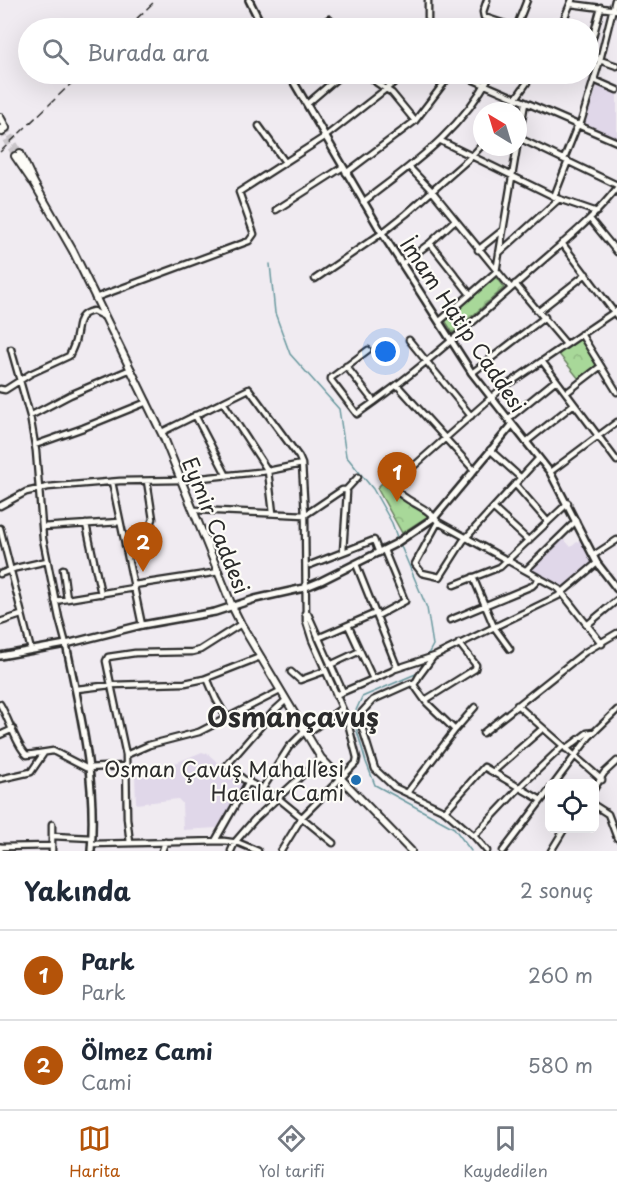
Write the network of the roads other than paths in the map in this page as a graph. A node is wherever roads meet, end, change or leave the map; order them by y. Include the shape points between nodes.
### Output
1 (249, 0) edge
2 (428, 0) edge
3 (487, 0) edge
4 (527, 0) edge
5 (615, 0) edge
6 (572, 2) edge
7 (601, 7) junction
8 (615, 9) edge
9 (258, 18) edge
10 (428, 18) edge
11 (487, 18) edge
12 (520, 18) edge
13 (565, 18) edge
14 (598, 18) edge
15 (600, 60) junction
16 (599, 63) edge
17 (617, 66) edge
18 (599, 82) edge
19 (295, 84) edge
20 (330, 84) edge
21 (379, 84) edge
22 (391, 84) edge
23 (443, 84) edge
24 (526, 84) edge
25 (593, 84) edge
26 (485, 85) joint
27 (386, 88) junction
28 (617, 90) edge
29 (516, 99) junction
30 (514, 102) edge
31 (523, 102) edge
32 (307, 104) junction
33 (527, 104) edge
34 (0, 117) edge
35 (415, 121) junction
36 (579, 124) junction
37 (258, 126) dead end
38 (3, 130) edge
39 (326, 136) junction
40 (441, 141) junction
41 (617, 142) edge
42 (527, 144) edge
43 (17, 155) tunnel mouth
44 (472, 156) junction
45 (515, 156) edge
46 (566, 160) junction
47 (285, 162) junction
48 (409, 167) junction
49 (345, 170) junction
50 (512, 174) junction
51 (617, 186) edge
52 (432, 190) junction
53 (556, 198) junction
54 (363, 202) junction
55 (276, 210) dead end
56 (597, 212) junction
57 (590, 219) junction
58 (455, 220) junction
59 (503, 230) junction
60 (382, 233) junction
61 (430, 243) junction
62 (562, 243) junction
63 (616, 248) edge
64 (478, 250) junction
65 (500, 253) junction
66 (402, 264) junction
67 (496, 272) junction
68 (586, 274) junction
69 (315, 279) dead end
70 (513, 286) junction
71 (470, 294) junction
72 (95, 298) junction
73 (539, 311) junction
74 (616, 313) edge
75 (105, 317) junction
76 (545, 317) junction
77 (440, 321) junction
78 (581, 333) junction
79 (409, 340) dead end
80 (452, 342) junction
81 (566, 344) junction
82 (11, 349) dead end
83 (368, 350) dead end
84 (542, 361) junction
85 (426, 363) junction
86 (346, 366) junction
87 (601, 366) junction
88 (131, 369) junction
89 (472, 373) junction
90 (21, 380) junction
91 (556, 380) junction
92 (398, 386) junction
93 (0, 389) edge
94 (617, 392) edge
95 (566, 393) junction
96 (490, 398) junction
97 (147, 402) junction
98 (223, 402) junction
99 (374, 402) junction
100 (574, 404) junction
101 (195, 415) junction
102 (30, 416) junction
103 (471, 416) junction
104 (510, 422) junction
105 (617, 422) edge
106 (162, 432) junction
107 (598, 435) junction
108 (444, 440) junction
109 (526, 442) junction
110 (35, 445) junction
111 (490, 450) junction
112 (539, 458) junction
113 (617, 461) edge
114 (302, 464) junction
115 (474, 470) junction
116 (268, 471) junction
117 (550, 472) junction
118 (227, 476) junction
119 (358, 477) dead end
120 (521, 478) junction
121 (182, 480) junction
122 (147, 481) junction
123 (112, 482) junction
124 (515, 484) junction
125 (38, 489) junction
126 (345, 490) junction
127 (568, 503) junction
128 (0, 506) edge
129 (494, 509) junction
130 (195, 510) junction
131 (273, 513) junction
132 (305, 515) junction
133 (436, 520) junction
134 (576, 521) junction
135 (120, 522) junction
136 (548, 522) junction
137 (86, 524) junction
138 (42, 527) junction
139 (0, 528) edge
140 (466, 538) junction
141 (617, 540) edge
142 (529, 541) junction
143 (125, 545) junction
144 (343, 551) junction
145 (382, 552) junction
146 (594, 555) junction
147 (48, 561) junction
148 (509, 561) junction
149 (597, 562) junction
150 (356, 564) junction
151 (310, 565) dead end
152 (63, 569) dead end
153 (10, 570) junction
154 (526, 570) junction
155 (219, 572) junction
156 (0, 574) edge
157 (473, 577) junction
158 (540, 578) junction
159 (454, 585) dead end
160 (134, 587) junction
161 (304, 588) junction
162 (617, 589) edge
163 (562, 592) junction
164 (101, 594) junction
165 (67, 599) junction
166 (617, 600) edge
167 (55, 601) junction
168 (485, 605) junction
169 (232, 606) junction
170 (305, 613) junction
171 (377, 614) junction
172 (21, 615) junction
173 (0, 620) edge
174 (450, 620) dead end
175 (241, 624) junction
176 (348, 625) junction
177 (586, 625) junction
178 (142, 626) junction
179 (494, 627) junction
180 (617, 633) edge
181 (318, 638) junction
182 (459, 643) junction
183 (66, 644) junction
184 (602, 644) junction
185 (510, 649) dead end
186 (30, 650) junction
187 (360, 651) junction
188 (0, 656) edge
189 (435, 656) junction
190 (260, 657) junction
191 (330, 665) junction
192 (396, 669) junction
193 (325, 671) junction
194 (291, 672) dead end
195 (207, 678) junction
196 (373, 679) junction
197 (111, 685) junction
198 (414, 685) junction
199 (77, 689) junction
200 (280, 691) junction
201 (343, 692) junction
202 (336, 695) junction
203 (285, 701) junction
204 (427, 703) junction
205 (0, 704) edge
206 (517, 705) junction
207 (475, 707) dead end
208 (342, 708) junction
209 (617, 710) edge
210 (227, 718) junction
211 (13, 729) junction
212 (542, 729) junction
213 (455, 730) junction
214 (594, 732) junction
215 (305, 733) junction
216 (483, 733) dead end
217 (0, 735) edge
218 (564, 748) junction
219 (45, 753) junction
220 (32, 755) junction
221 (126, 755) junction
222 (321, 758) junction
223 (575, 758) junction
224 (617, 761) edge
225 (38, 763) junction
226 (125, 766) junction
227 (90, 768) junction
228 (494, 771) junction
229 (0, 779) edge
230 (340, 779) junction
231 (557, 779) edge
232 (602, 780) junction
233 (249, 781) junction
234 (599, 783) edge
235 (521, 787) junction
236 (262, 788) junction
237 (407, 793) junction
238 (545, 794) edge
239 (278, 798) junction
240 (541, 800) junction
241 (599, 808) edge
242 (446, 811) junction
243 (302, 818) junction
244 (52, 824) dead end
245 (562, 833) edge
246 (52, 836) junction
247 (474, 836) junction
248 (617, 838) edge
249 (92, 841) junction
250 (215, 841) junction
251 (165, 842) junction
252 (235, 842) junction
253 (130, 843) junction
254 (333, 843) dead end
255 (0, 848) edge
256 (52, 848) edge
257 (91, 851) edge
258 (162, 851) edge
259 (231, 851) edge
260 (258, 851) edge
261 (281, 851) edge
262 (411, 851) edge
263 (487, 851) edge
264 (503, 851) edge
265 (550, 851) edge

1 - 9 street
2 - 10 street
3 - 11 street via 483,12
4 - 12 street
5 - 8 street
6 - 7 street
6 - 13 street
7 - 8 street
7 - 14 street
8 - 15 street
15 - 16 street
15 - 17 street
18 - 28 street
19 - 32 street, İmam Hatip Caddesi
20 - 32 street
21 - 27 street
22 - 27 street
23 - 35 street
24 - 29 street
25 - 36 street
26 - 29 street
26 - 40 street
27 - 35 street
27 - 39 street
29 - 30 street
29 - 31 street
32 - 39 street, İmam Hatip Caddesi
33 - 36 street
34 - 38 main road
35 - 49 street
36 - 41 street
36 - 46 street
37 - 47 street
39 - 47 street
39 - 49 street, İmam Hatip Caddesi
40 - 44 street
40 - 48 street
42 - 46 street
43 - 72 main road, Eymir Caddesi via 73,251
44 - 50 street
44 - 52 street
45 - 50 street
46 - 51 street
46 - 53 street
47 - 72 street via 239,192 254,234 249,241
48 - 52 street
48 - 54 street
49 - 54 street, İmam Hatip Caddesi
49 - 55 street
50 - 53 street
50 - 59 street
51 - 56 street
52 - 58 street
52 - 60 street
53 - 56 street
53 - 65 street
54 - 60 street, İmam Hatip Caddesi
56 - 57 street
57 - 62 street
57 - 63 street
58 - 61 street
58 - 64 street
59 - 64 street
59 - 65 street
60 - 66 street, İmam Hatip Caddesi
60 - 69 street
61 - 66 street
61 - 71 street
62 - 68 street
62 - 70 street
64 - 67 street
65 - 67 street
66 - 77 street, İmam Hatip Caddesi
67 - 70 street
67 - 71 street
68 - 73 street
68 - 74 street
70 - 73 street
70 - 80 street
71 - 77 street
72 - 75 main road, Eymir Caddesi
73 - 76 street
74 - 78 street
75 - 88 main road, Eymir Caddesi
75 - 90 street via 93,311 82,315 69,356
76 - 81 street
76 - 89 street
77 - 80 street, İmam Hatip Caddesi
78 - 81 street
78 - 87 street
79 - 85 street
80 - 85 street
80 - 89 street, İmam Hatip Caddesi
81 - 84 street
82 - 90 street
83 - 86 street
84 - 91 street
84 - 96 street
85 - 92 street
85 - 103 street
86 - 99 street
86 - 99 street via 331,380 357,414
87 - 94 street
87 - 95 street
88 - 97 main road, Eymir Caddesi
88 - 102 street
89 - 96 street, İmam Hatip Caddesi
90 - 93 street
90 - 102 street
91 - 95 street
91 - 104 street
92 - 99 street
92 - 108 street
95 - 100 street
96 - 103 street
96 - 104 street, İmam Hatip Caddesi
97 - 106 main road, Eymir Caddesi
97 - 110 street
98 - 101 street
98 - 114 street via 250,389
98 - 116 street
100 - 107 street
100 - 109 street
101 - 106 street
101 - 118 street
102 - 110 street
103 - 108 street
104 - 109 street, İmam Hatip Caddesi
104 - 111 street
105 - 107 street
106 - 121 main road, Eymir Caddesi
107 - 113 street
107 - 117 street
108 - 115 street
108 - 133 street via 394,488
109 - 112 street, İmam Hatip Caddesi
110 - 125 street
111 - 115 street
111 - 120 street
112 - 117 street, İmam Hatip Caddesi
112 - 120 street
114 - 116 street
114 - 132 street
115 - 133 street
116 - 118 street
116 - 131 street
117 - 127 street, İmam Hatip Caddesi
118 - 121 street
119 - 126 street
120 - 124 street
121 - 122 street
121 - 130 main road, Eymir Caddesi
122 - 123 street
122 - 143 street via 153,519 147,539
123 - 125 street
123 - 135 street
124 - 129 street
124 - 136 street
125 - 128 street
125 - 138 street
126 - 132 street
126 - 144 street
127 - 134 street, İmam Hatip Caddesi
127 - 136 street
129 - 140 street
129 - 142 street
130 - 131 street
130 - 155 main road, Eymir Caddesi
131 - 132 street
132 - 161 street
133 - 140 street
133 - 140 street via 415,561 422,573 440,577
133 - 145 street
134 - 146 street, İmam Hatip Caddesi
134 - 154 street
135 - 137 street
135 - 143 street
136 - 142 street
137 - 138 street
137 - 164 street
138 - 147 street
139 - 153 street
140 - 148 street
141 - 146 street
142 - 148 street
143 - 160 street
144 - 145 street via 374,540
144 - 151 street
145 - 150 street
145 - 171 street via 405,601
146 - 149 street, İmam Hatip Caddesi
147 - 153 street
147 - 167 street
148 - 154 street
148 - 157 street
149 - 162 street, İmam Hatip Caddesi
149 - 163 street
150 - 161 street
150 - 171 street
152 - 165 street
153 - 156 street
153 - 172 street
154 - 158 street
155 - 160 street
155 - 169 main road, Eymir Caddesi
157 - 159 street
157 - 168 street
158 - 163 street
158 - 168 street via 532,586
160 - 164 street
160 - 178 street
161 - 169 street
161 - 170 street
163 - 177 street
163 - 179 street
164 - 165 street
165 - 167 street
166 - 177 street
167 - 183 street
168 - 174 street
168 - 179 street
169 - 175 main road, Eymir Caddesi
169 - 178 street
170 - 181 street
170 - 193 street
171 - 176 street
171 - 192 street
172 - 173 street
172 - 186 street
175 - 190 main road, Eymir Caddesi
175 - 197 street via 192,652 110,655 106,661
176 - 181 street
176 - 187 street
177 - 184 street
178 - 183 street
179 - 182 street
179 - 185 street
180 - 184 street
181 - 191 street
182 - 189 street
182 - 204 street via 475,669 430,696
183 - 186 street
183 - 199 street
184 - 206 street via 585,652
186 - 188 street
187 - 191 street
187 - 196 street
189 - 192 street
189 - 198 street
190 - 195 street
190 - 200 main road, Eymir Caddesi
191 - 201 street
192 - 196 street
193 - 194 street via 300,680
193 - 202 street
195 - 197 street via 185,683
195 - 210 street
196 - 201 street
197 - 199 street
197 - 221 street
198 - 204 street
198 - 237 street via 373,700 362,712 360,721 375,769
199 - 227 street
200 - 203 main road, Eymir Caddesi
200 - 210 street
201 - 202 street
202 - 208 street
203 - 215 main road, Eymir Caddesi
203 - 233 street via 227,765
204 - 213 street
205 - 211 street
206 - 212 street
206 - 216 street
207 - 213 street
208 - 215 street
208 - 230 street via 357,763
209 - 214 street
210 - 221 street via 199,732
211 - 217 street
211 - 220 street via 20,747
212 - 218 street
212 - 228 street
213 - 237 street
214 - 218 street
214 - 223 street
215 - 222 main road, Eymir Caddesi
215 - 236 street via 289,747
218 - 223 street
218 - 235 street
219 - 220 street
219 - 225 street
219 - 227 street via 53,751
220 - 225 street
221 - 226 street
222 - 230 main road, Eymir Caddesi
222 - 239 street
223 - 231 street
223 - 232 street
224 - 232 street
225 - 229 street via 31,772
226 - 227 street
226 - 253 street
227 - 249 street
228 - 235 street
228 - 242 street via 484,767
230 - 243 street
230 - 262 main road, Eymir Caddesi
232 - 234 street
233 - 236 street
233 - 250 street
235 - 240 street
235 - 247 street
236 - 239 street
237 - 242 street
238 - 240 street
239 - 243 street
239 - 252 street
240 - 264 street
241 - 248 street via 608,814
242 - 247 street
243 - 254 street
243 - 261 street
244 - 246 street
245 - 265 street
246 - 249 street
246 - 256 street
247 - 263 street
249 - 253 street
249 - 257 street
250 - 251 street
250 - 252 street
251 - 253 street
251 - 258 street
252 - 259 street
252 - 260 street
255 - 256 street

